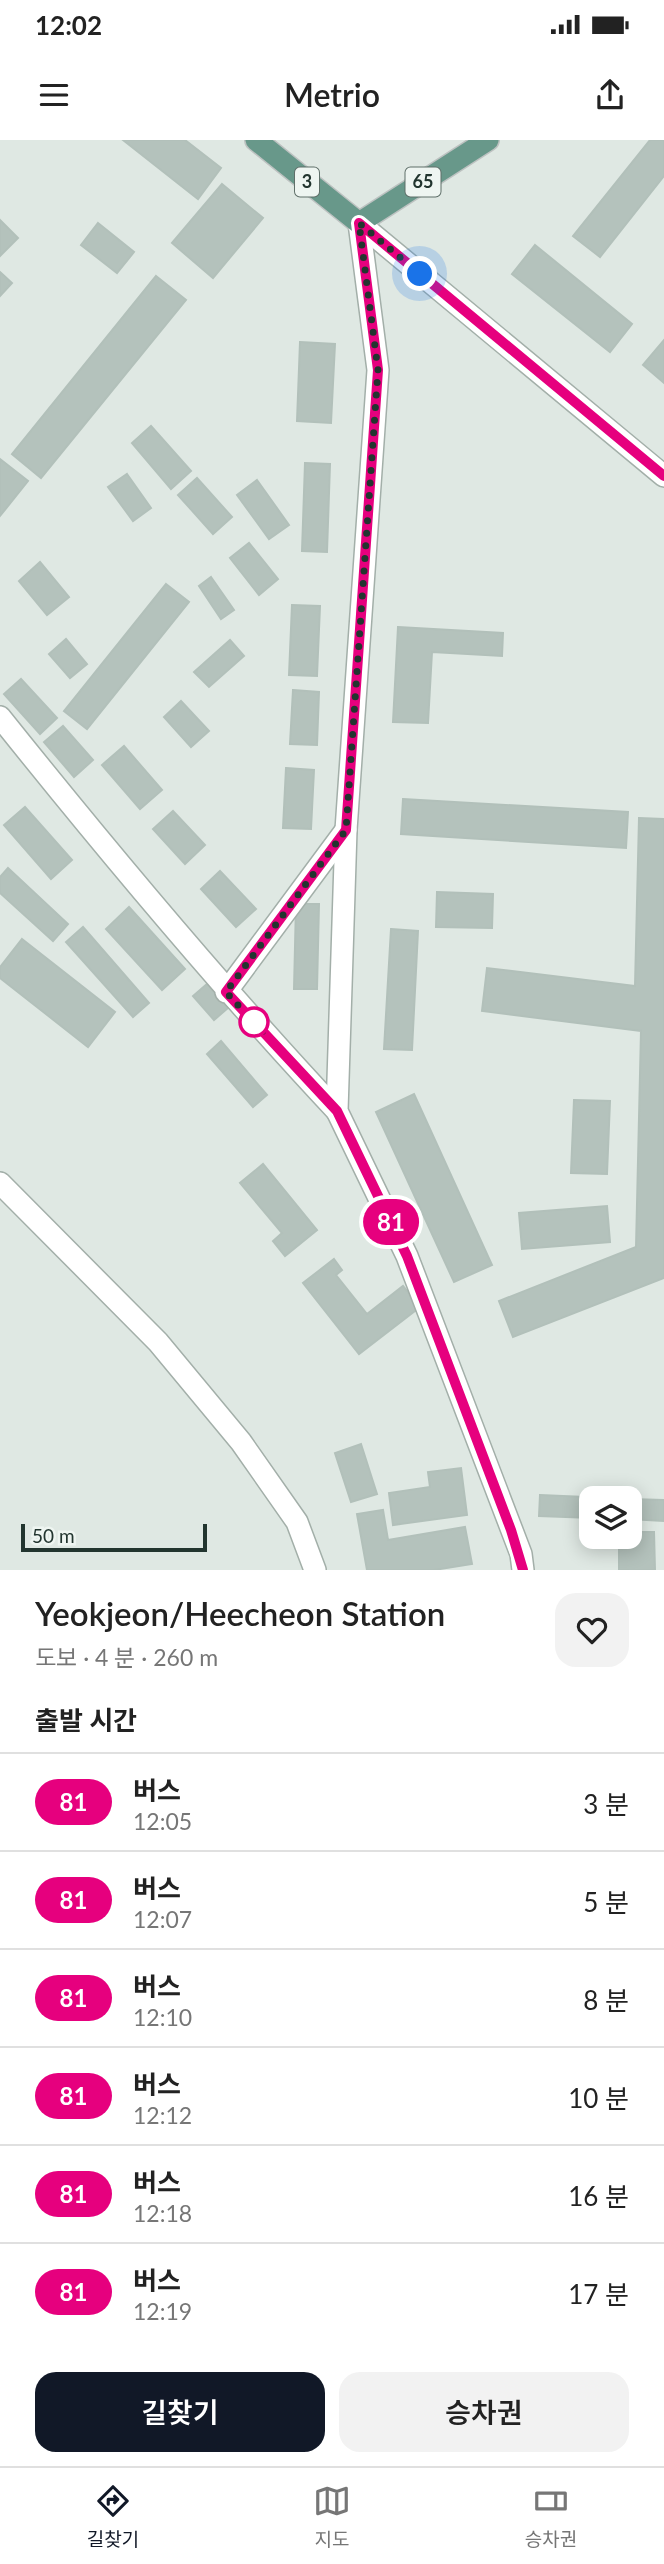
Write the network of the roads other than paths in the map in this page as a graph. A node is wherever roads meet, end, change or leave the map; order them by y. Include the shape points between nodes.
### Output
1 (256, 140) edge
2 (488, 140) edge
3 (359, 223) junction
4 (664, 476) edge
5 (0, 717) edge
6 (346, 830) junction
7 (226, 992) junction
8 (337, 1111) junction
9 (0, 1183) edge
10 (315, 1570) edge
11 (523, 1570) edge

1 - 3 main road, 3
2 - 3 main road, 65
3 - 4 street
3 - 6 street via 378,370
5 - 7 street
6 - 7 street
6 - 8 street
7 - 8 street
8 - 11 street via 407,1256
9 - 10 street via 158,1342 241,1442 297,1522

